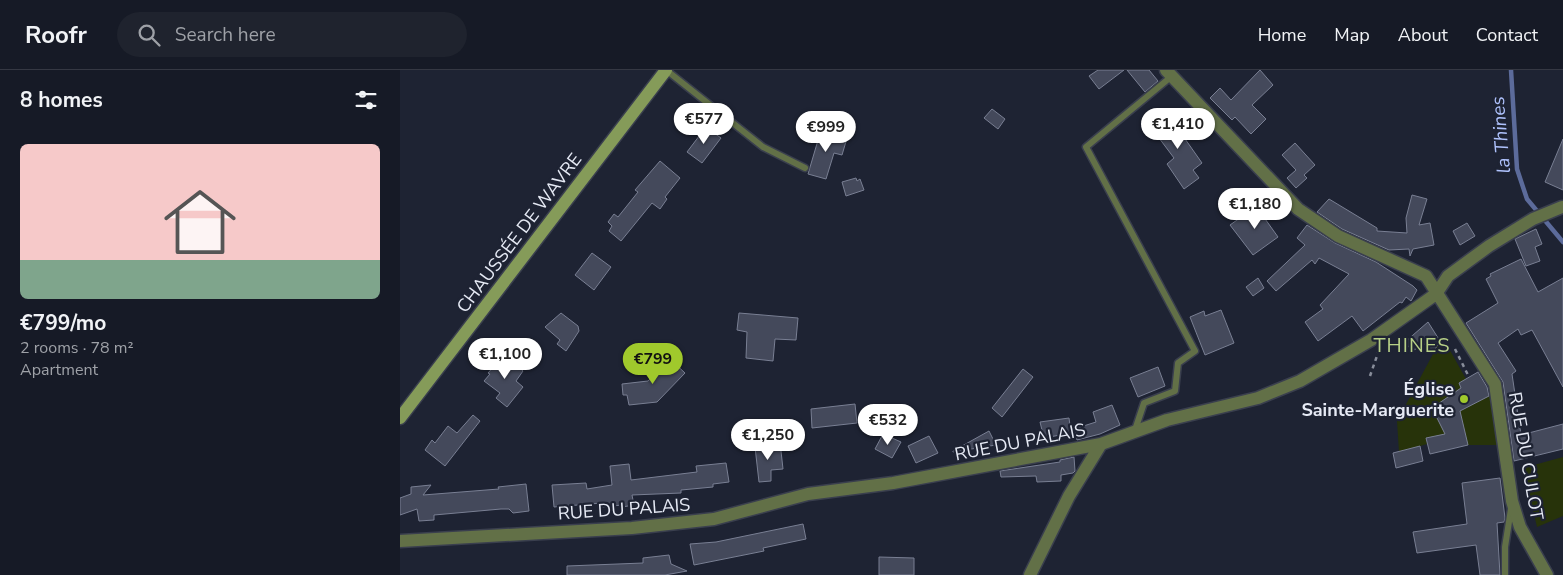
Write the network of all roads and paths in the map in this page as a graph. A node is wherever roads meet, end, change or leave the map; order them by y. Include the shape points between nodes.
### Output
1 (666, 70) edge
2 (1169, 73) edge
3 (805, 168) dead end
4 (1562, 207) dead end
5 (1426, 276) junction
6 (1448, 276) junction
7 (1436, 294) junction
8 (1453, 346) dead end
9 (1469, 377) dead end
10 (400, 418) edge
11 (1135, 430) junction
12 (1102, 444) junction
13 (1512, 501) junction
14 (400, 541) edge
15 (1030, 575) edge
16 (1505, 575) edge
17 (1547, 575) edge

1 - 3 lane via 763,147
1 - 10 main road, CHAUSSÉE DE WAVRE
2 - 5 street via 1298,209 1338,236
2 - 11 lane via 1086,147 1195,351 1178,363 1175,390 1144,403
4 - 6 street via 1488,246
5 - 6 street
5 - 7 street, RUE DU CULOT
6 - 7 street
7 - 11 street, RUE DU PALAIS via 1371,340 1300,381 1258,398
7 - 13 street, RUE DU CULOT via 1495,384
8 - 9 path
11 - 12 street, RUE DU PALAIS
12 - 14 street, RUE DU PALAIS via 893,483 808,494 714,519 632,528
12 - 15 street via 1069,496
13 - 16 lane via 1505,547
13 - 17 street, RUE DU CULOT via 1520,527

